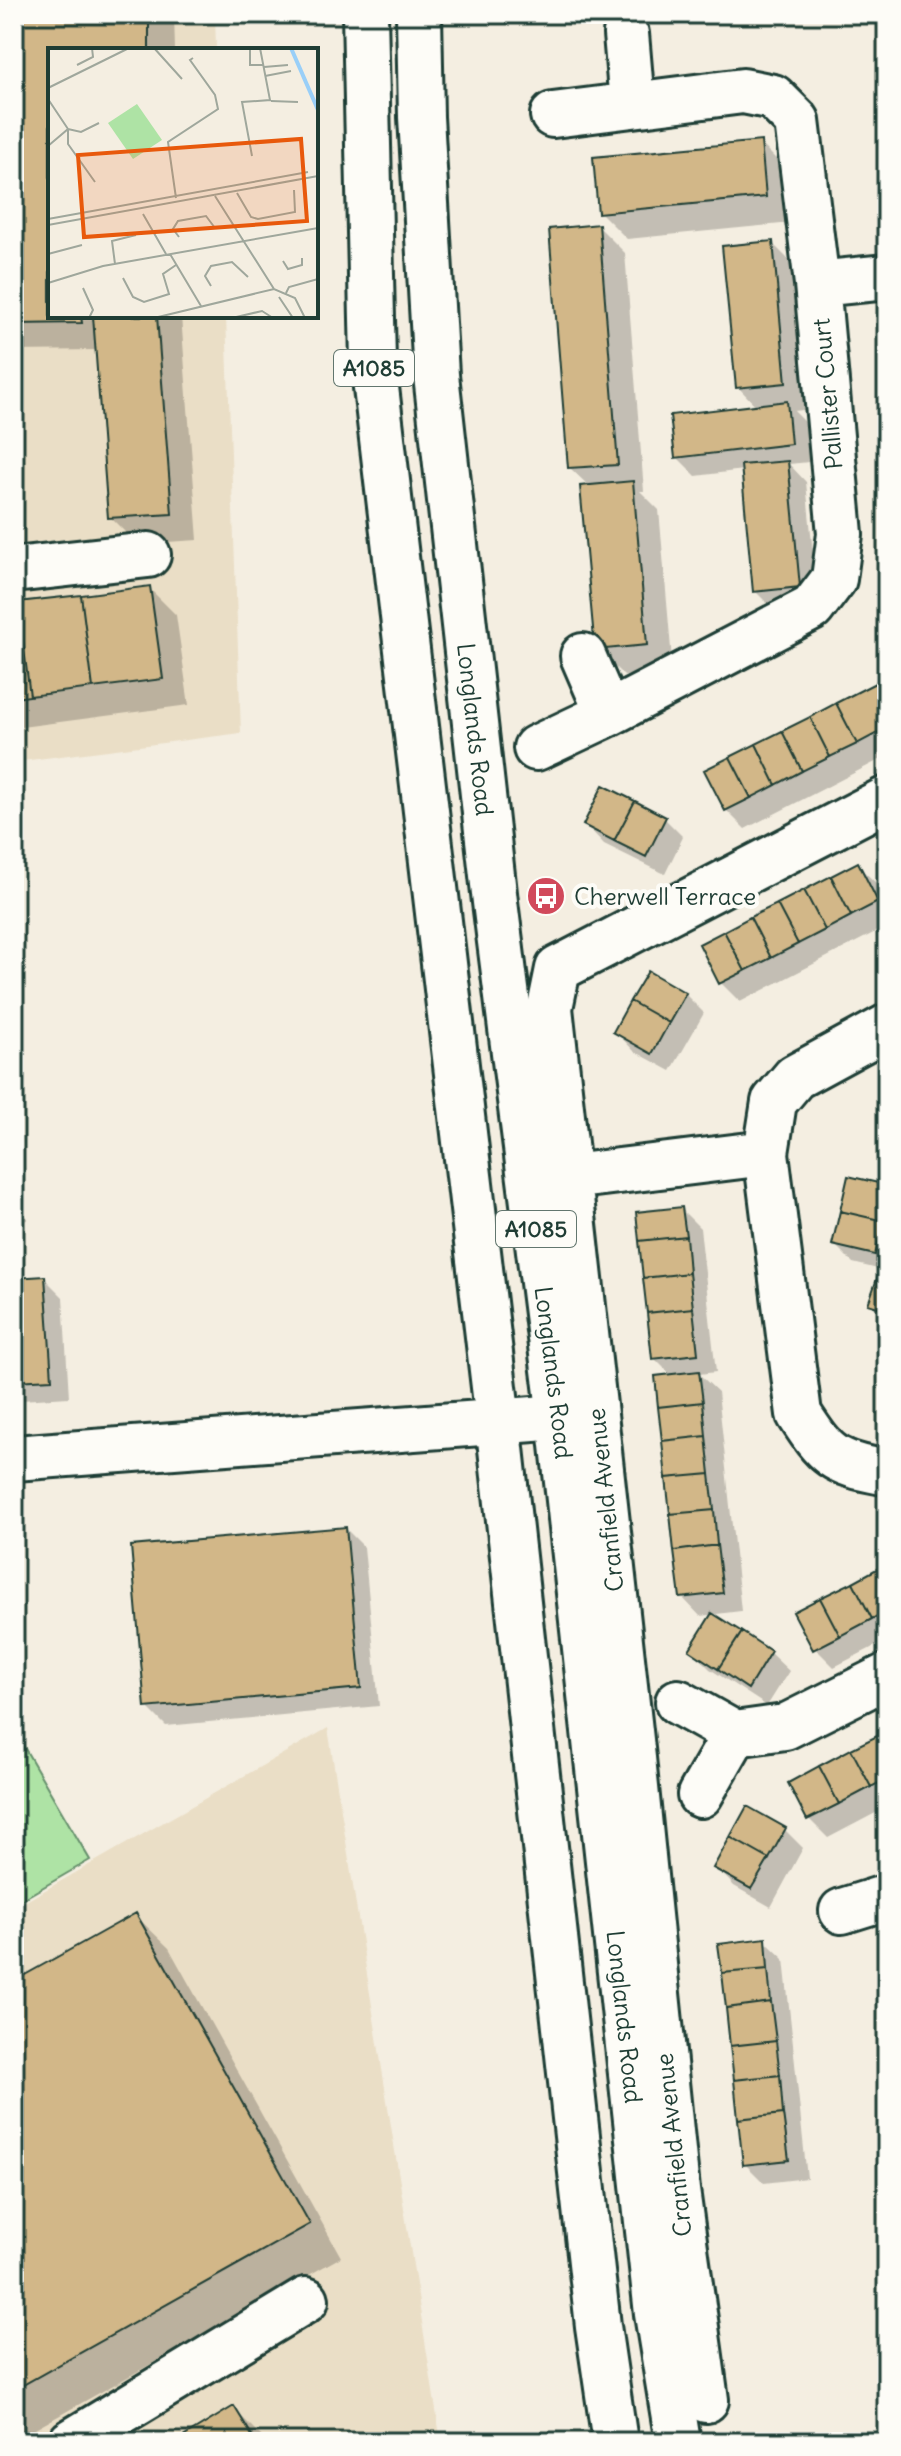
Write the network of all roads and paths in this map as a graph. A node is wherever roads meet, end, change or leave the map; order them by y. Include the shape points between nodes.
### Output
1 (365, 14) edge
2 (419, 14) edge
3 (626, 34) dead end
4 (632, 104) junction
5 (553, 115) dead end
6 (887, 277) edge
7 (817, 284) junction
8 (148, 555) dead end
9 (14, 570) edge
10 (583, 656) dead end
11 (608, 714) junction
12 (536, 748) dead end
13 (887, 799) edge
14 (887, 1027) edge
15 (766, 1153) junction
16 (570, 1177) junction
17 (560, 1417) junction
18 (498, 1421) junction
19 (14, 1458) edge
20 (887, 1469) edge
21 (887, 1676) edge
22 (678, 1702) dead end
23 (735, 1734) junction
24 (700, 1795) dead end
25 (887, 1897) edge
26 (842, 1911) dead end
27 (306, 2300) dead end
28 (706, 2400) dead end
29 (71, 2442) edge
30 (615, 2442) edge
31 (678, 2442) edge

1 - 18 main road, A1085 via 373,362
2 - 17 main road, Longlands Road / A1085 via 436,375
3 - 4 main road
4 - 5 main road, Pallister Court
4 - 7 main road, Pallister Court via 743,91 773,97 797,121
6 - 7 main road
7 - 11 main road, Pallister Court via 840,534 834,579 812,608
8 - 9 main road
10 - 11 main road
11 - 12 main road, Pallister Court
13 - 16 main road, Cranfield Avenue via 558,969 550,1008
14 - 15 main road via 795,1077 774,1102
15 - 16 main road
15 - 20 main road via 799,1414 818,1445 847,1465
16 - 28 main road, Cranfield Avenue via 677,2190
17 - 18 main road
17 - 31 main road, Longlands Road / A1085 via 657,2314
18 - 19 main road
18 - 30 main road, A1085
21 - 23 main road via 785,1727
22 - 23 main road
23 - 24 main road
25 - 26 main road
27 - 29 main road

